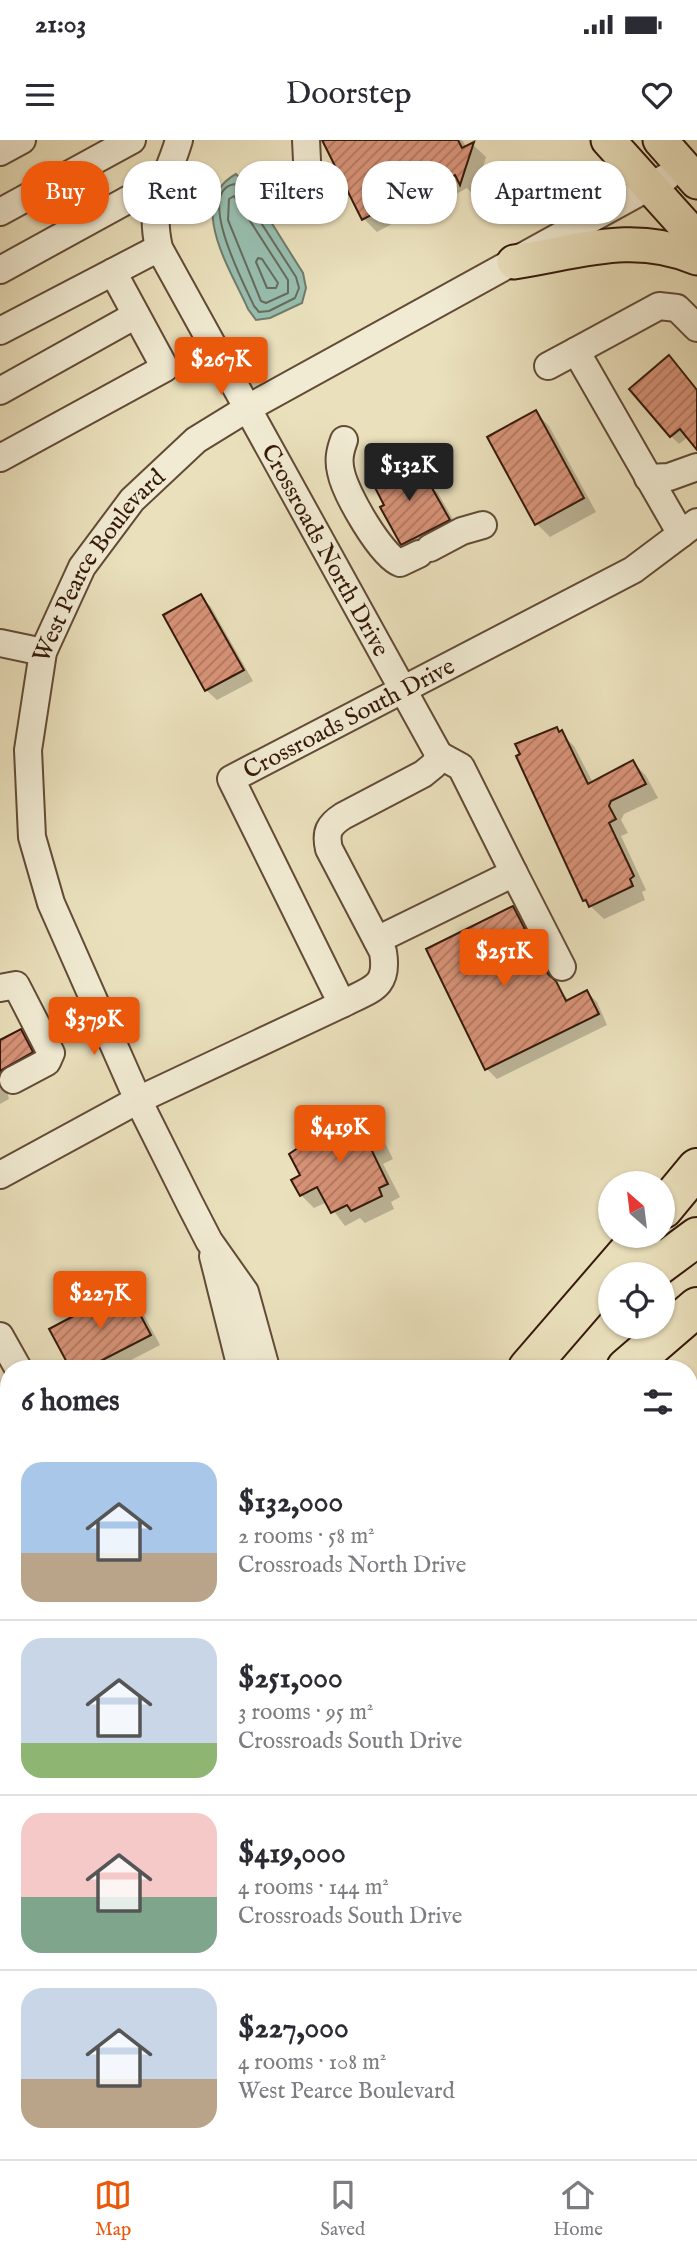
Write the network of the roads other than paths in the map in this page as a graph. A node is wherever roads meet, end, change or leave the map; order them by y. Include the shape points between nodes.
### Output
1 (22, 140) edge
2 (132, 140) edge
3 (179, 140) edge
4 (306, 140) edge
5 (608, 140) edge
6 (660, 140) edge
7 (0, 152) edge
8 (171, 161) edge
9 (307, 161) edge
10 (684, 171) edge
11 (123, 202) edge
12 (0, 212) edge
13 (153, 224) edge
14 (697, 239) edge
15 (159, 248) junction
16 (697, 258) edge
17 (514, 262) junction
18 (0, 270) edge
19 (113, 272) junction
20 (136, 315) junction
21 (697, 328) edge
22 (0, 331) edge
23 (576, 351) junction
24 (548, 366) dead end
25 (0, 391) edge
26 (248, 408) junction
27 (344, 440) dead end
28 (0, 458) edge
29 (697, 467) edge
30 (648, 478) junction
31 (483, 525) dead end
32 (689, 528) edge
33 (0, 643) edge
34 (43, 652) junction
35 (402, 690) junction
36 (439, 755) junction
37 (514, 873) junction
38 (377, 940) junction
39 (562, 967) dead end
40 (0, 988) edge
41 (342, 1004) junction
42 (6, 1083) edge
43 (138, 1100) junction
44 (697, 1168) edge
45 (0, 1175) edge
46 (676, 1193) edge
47 (697, 1237) edge
48 (209, 1241) junction
49 (632, 1248) edge
50 (663, 1262) edge
51 (697, 1307) edge
52 (598, 1315) edge
53 (0, 1336) edge
54 (14, 1360) edge
55 (239, 1360) edge
56 (264, 1360) edge
57 (535, 1360) edge
58 (544, 1360) edge
59 (635, 1360) edge

1 - 7 street
2 - 12 street
3 - 8 street
4 - 9 street
5 - 10 main road
6 - 10 main road
10 - 14 main road
10 - 17 street, West Pearce Boulevard
11 - 18 street
13 - 15 street
15 - 19 street
15 - 26 street, Crossroads North Drive
16 - 17 main road via 638,243 615,243
17 - 26 street, West Pearce Boulevard
19 - 20 street
19 - 22 street
20 - 25 street
20 - 28 street via 164,368
21 - 23 street via 677,308 659,306
23 - 24 street
23 - 30 street
26 - 34 street, West Pearce Boulevard via 196,440 132,500 82,567
26 - 35 street, Crossroads North Drive
27 - 31 street via 339,453 345,484 385,554 400,562
29 - 30 street via 669,477
30 - 32 street
32 - 35 street, Crossroads South Drive via 633,570
33 - 34 street
34 - 43 street, West Pearce Boulevard via 28,750 33,837 51,903
35 - 36 street, Crossroads North Drive
35 - 41 street, Crossroads South Drive via 231,779
36 - 37 street via 461,766
36 - 38 street via 423,774 343,816 327,832 329,849
37 - 38 street
37 - 39 street
38 - 41 street via 383,952 384,976 379,984
40 - 42 street via 16,985 51,1053 47,1062
41 - 43 street
43 - 45 street
43 - 48 street, West Pearce Boulevard
44 - 46 highway
47 - 50 highway
48 - 55 street, West Pearce Boulevard
48 - 56 street, West Pearce Boulevard via 245,1292
49 - 57 highway
51 - 59 highway
52 - 58 highway
53 - 54 street

